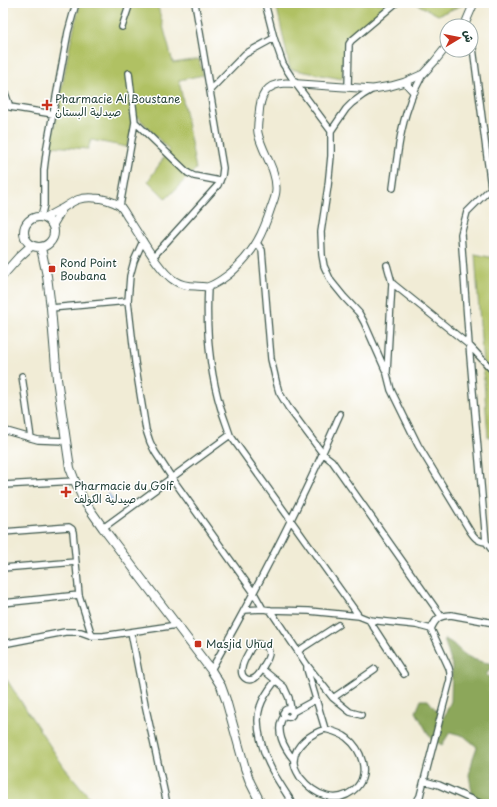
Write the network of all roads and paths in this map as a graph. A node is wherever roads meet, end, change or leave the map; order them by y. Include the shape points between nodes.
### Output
1 (76, 3) edge
2 (130, 3) edge
3 (195, 3) edge
4 (265, 3) edge
5 (396, 3) edge
6 (474, 3) edge
7 (483, 3) edge
8 (468, 18) edge
9 (122, 27) dead end
10 (274, 38) junction
11 (439, 56) edge
12 (475, 58) edge
13 (129, 73) dead end
14 (423, 74) junction
15 (405, 82) junction
16 (296, 84) junction
17 (3, 87) edge
18 (348, 87) junction
19 (211, 89) junction
20 (373, 89) junction
21 (414, 92) junction
22 (3, 105) edge
23 (10, 107) junction
24 (53, 114) junction
25 (135, 122) junction
26 (331, 131) junction
27 (220, 181) junction
28 (492, 186) edge
29 (393, 188) dead end
30 (120, 206) junction
31 (63, 208) junction
32 (43, 217) junction
33 (53, 225) junction
34 (143, 241) junction
35 (29, 243) junction
36 (257, 243) junction
37 (44, 247) junction
38 (153, 257) junction
39 (387, 266) dead end
40 (3, 275) edge
41 (392, 283) junction
42 (208, 287) junction
43 (128, 301) junction
44 (52, 308) junction
45 (469, 345) junction
46 (494, 372) edge
47 (387, 374) junction
48 (22, 376) dead end
49 (340, 414) dead end
50 (3, 430) edge
51 (230, 435) junction
52 (31, 438) junction
53 (66, 441) junction
54 (323, 454) junction
55 (172, 478) junction
56 (75, 482) junction
57 (3, 485) edge
58 (291, 519) junction
59 (103, 528) junction
60 (3, 532) edge
61 (486, 542) junction
62 (494, 553) edge
63 (76, 562) junction
64 (3, 568) edge
65 (254, 593) junction
66 (79, 595) junction
67 (3, 603) edge
68 (263, 609) junction
69 (245, 610) junction
70 (270, 610) junction
71 (359, 616) junction
72 (441, 616) junction
73 (369, 620) junction
74 (494, 623) edge
75 (176, 625) junction
76 (338, 625) dead end
77 (431, 629) junction
78 (131, 632) junction
79 (92, 636) junction
80 (3, 644) edge
81 (298, 651) junction
82 (307, 665) junction
83 (262, 669) junction
84 (375, 669) dead end
85 (211, 670) junction
86 (404, 674) dead end
87 (276, 680) junction
88 (333, 698) junction
89 (316, 700) junction
90 (292, 711) junction
91 (361, 715) dead end
92 (325, 729) junction
93 (294, 760) junction
94 (424, 781) junction
95 (167, 804) edge
96 (261, 804) edge
97 (293, 804) edge
98 (415, 804) edge
99 (482, 804) edge

1 - 24 street
2 - 9 street
3 - 19 street
4 - 10 street
5 - 18 street via 350,41
6 - 7 street
6 - 8 street
10 - 16 street via 284,64
10 - 19 street via 245,54
11 - 14 street
12 - 28 street
13 - 25 street
14 - 15 street
14 - 21 street
15 - 20 street
15 - 21 street
16 - 18 street
16 - 26 street
16 - 36 street via 278,83 270,87 260,103 258,132 274,172 276,191
17 - 23 street
18 - 20 street
19 - 27 street via 223,168
20 - 26 street via 346,109
21 - 29 street via 398,146
22 - 23 street
23 - 24 street
24 - 32 street via 44,170
25 - 27 street via 188,173
25 - 30 street
26 - 47 street via 331,156 321,232 324,266 330,281 359,312
27 - 38 street
28 - 45 street via 467,212 461,234
30 - 31 street via 110,201 82,198
30 - 34 street
31 - 32 street
31 - 33 street
32 - 33 main road via 50,220
32 - 35 main road via 36,217 27,222 24,232
33 - 37 main road via 55,235
34 - 38 street
34 - 43 street via 130,276
35 - 37 main road via 36,247
35 - 40 main road
36 - 42 street via 226,278
36 - 54 street via 262,250 271,359 279,392
37 - 44 main road
38 - 42 street via 174,281 183,285
39 - 41 street
41 - 45 street
41 - 47 street
42 - 51 street via 207,316 211,361 216,390
43 - 44 street
43 - 55 street via 146,430 155,452
44 - 53 main road via 57,379
45 - 46 street
45 - 61 street
47 - 61 street via 391,390 418,445 474,537 479,542
48 - 52 street
49 - 54 street
50 - 52 street
51 - 55 street
51 - 58 street
52 - 53 street
53 - 56 main road
54 - 58 street
54 - 72 street via 332,461
55 - 59 street
55 - 65 street
56 - 57 street
56 - 59 main road via 84,501
58 - 65 street
58 - 71 street
59 - 75 main road
60 - 63 street via 71,528
61 - 62 street
63 - 64 street
63 - 66 street
65 - 68 street
65 - 69 street
66 - 67 street
66 - 79 street
68 - 69 street
68 - 70 street
69 - 85 street
70 - 71 street
70 - 81 street
71 - 73 street
72 - 74 street via 451,615
72 - 77 street
73 - 77 street
73 - 86 street
75 - 78 street
75 - 85 main road
76 - 81 street
77 - 94 street via 449,668 450,680
78 - 79 street
78 - 95 street
79 - 80 street via 81,632 65,632
81 - 82 street
82 - 88 street
82 - 89 street
83 - 83 street via 269,657 269,651 258,644 251,648 242,666 242,676 252,680
83 - 87 street
84 - 88 street
85 - 96 main road via 221,686 245,768
87 - 90 street via 288,694
87 - 97 street via 260,706 258,727 271,769
88 - 91 street via 350,712
89 - 90 street
89 - 92 street
90 - 93 street via 288,708 285,710 280,726 285,748
92 - 93 street via 302,742
92 - 93 street via 347,738 360,754 363,774 357,786 340,797 319,794 305,784 296,772
94 - 98 street
94 - 99 street

